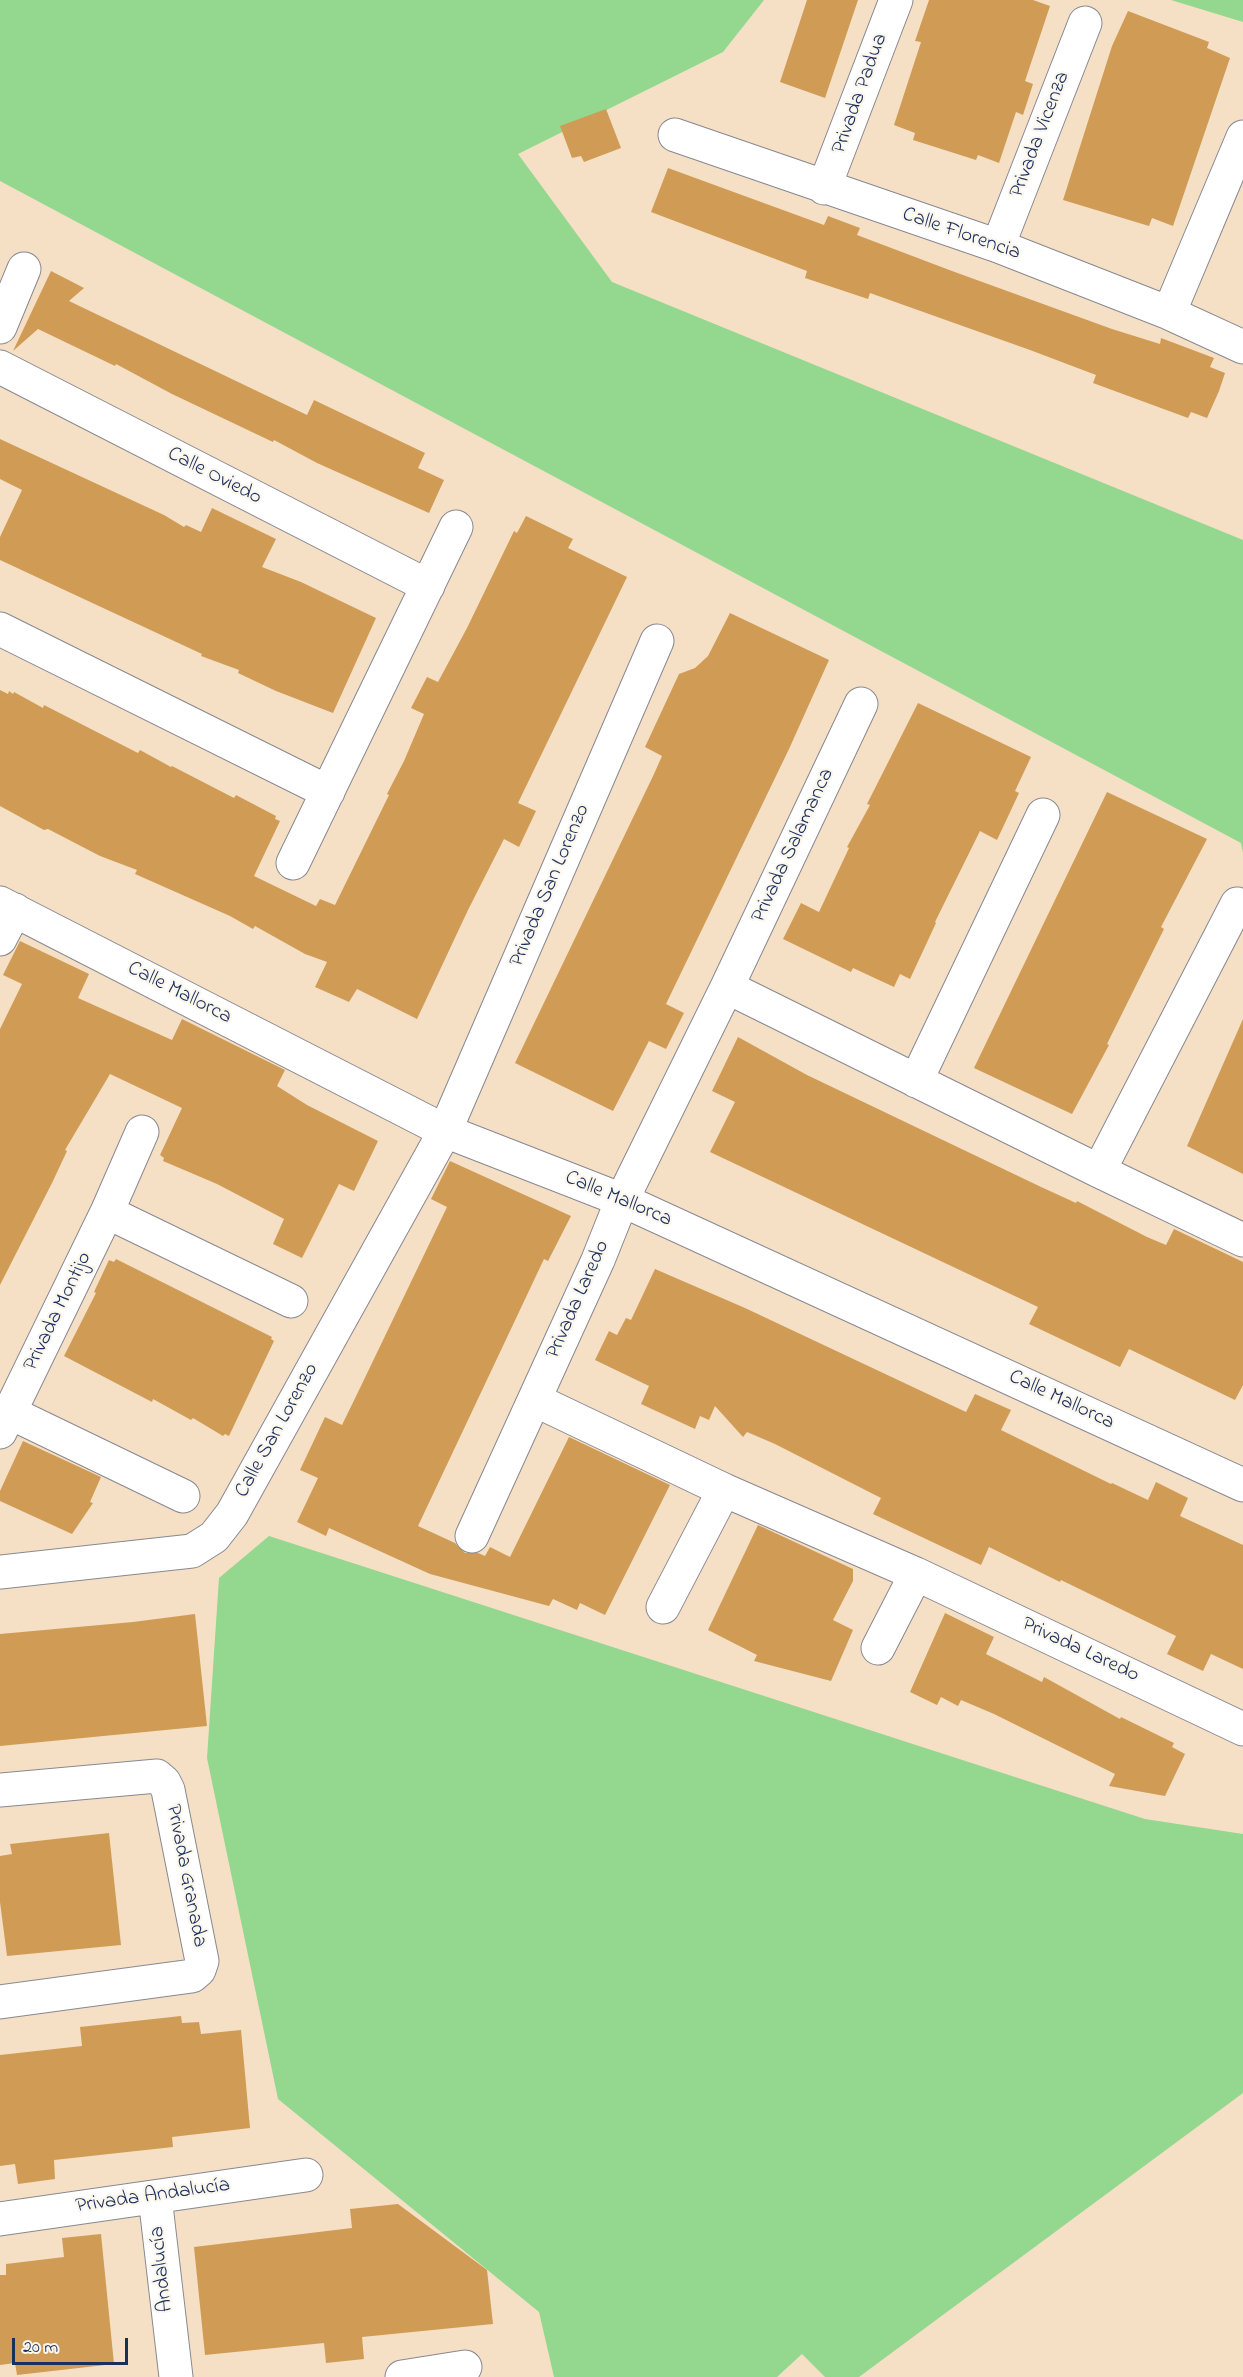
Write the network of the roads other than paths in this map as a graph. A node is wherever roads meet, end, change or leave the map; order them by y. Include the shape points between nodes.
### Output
1 (896, 0) edge
2 (1085, 23) dead end
3 (675, 135) dead end
4 (1243, 137) edge
5 (824, 188) junction
6 (998, 246) junction
7 (24, 269) dead end
8 (1168, 313) junction
9 (0, 327) edge
10 (1243, 346) edge
11 (0, 367) edge
12 (456, 527) dead end
13 (428, 586) junction
14 (0, 629) edge
15 (657, 641) dead end
16 (861, 704) dead end
17 (328, 792) junction
18 (1043, 815) dead end
19 (293, 863) dead end
20 (1237, 904) dead end
21 (8, 907) edge
22 (0, 939) edge
23 (728, 987) junction
24 (916, 1081) junction
25 (446, 1131) junction
26 (142, 1132) dead end
27 (1099, 1171) junction
28 (622, 1200) junction
29 (108, 1212) junction
30 (1243, 1240) edge
31 (291, 1301) dead end
32 (535, 1400) junction
33 (5, 1423) edge
34 (1243, 1485) edge
35 (724, 1490) junction
36 (183, 1496) dead end
37 (472, 1536) dead end
38 (0, 1572) edge
39 (916, 1574) junction
40 (663, 1607) dead end
41 (878, 1648) dead end
42 (1243, 1728) edge
43 (0, 1790) edge
44 (0, 2002) edge
45 (306, 2175) dead end
46 (155, 2197) junction
47 (0, 2219) edge
48 (465, 2367) dead end
49 (176, 2377) edge
50 (402, 2377) edge

1 - 5 street, Privada Padua
2 - 6 street, Privada Vicenza
3 - 5 street, Calle Florencia
4 - 8 street
5 - 6 street, Calle Florencia
6 - 8 street, Calle Florencia
7 - 9 street
8 - 10 street, Calle Florencia
11 - 13 street, Calle Oviedo
12 - 13 street
13 - 17 street
14 - 17 street
15 - 25 street, Privada San Lorenzo
16 - 23 street, Privada Salamanca
17 - 19 street
18 - 24 street
20 - 27 street
21 - 22 street
21 - 25 street, Calle Mallorca
23 - 24 street
23 - 28 street, Privada Salamanca
24 - 27 street
25 - 28 street, Calle Mallorca
25 - 38 street, Calle San Lorenzo via 232,1514 214,1537 192,1551
26 - 29 street, Privada Montijo
27 - 30 street
28 - 32 street, Privada Laredo
28 - 34 street, Calle Mallorca
29 - 31 street
29 - 33 street, Privada Montijo
32 - 35 street, Privada Laredo
32 - 37 street, Privada Laredo
33 - 36 street, Privada Montijo
35 - 39 street, Privada Laredo
35 - 40 street
39 - 41 street
39 - 42 street, Privada Laredo
43 - 44 street, Privada Granada via 157,1776 168,1790 202,1961 192,1976
45 - 46 street, Privada Andalucía
46 - 47 street, Privada Andalucía
46 - 49 street, Andalucía
48 - 50 street

